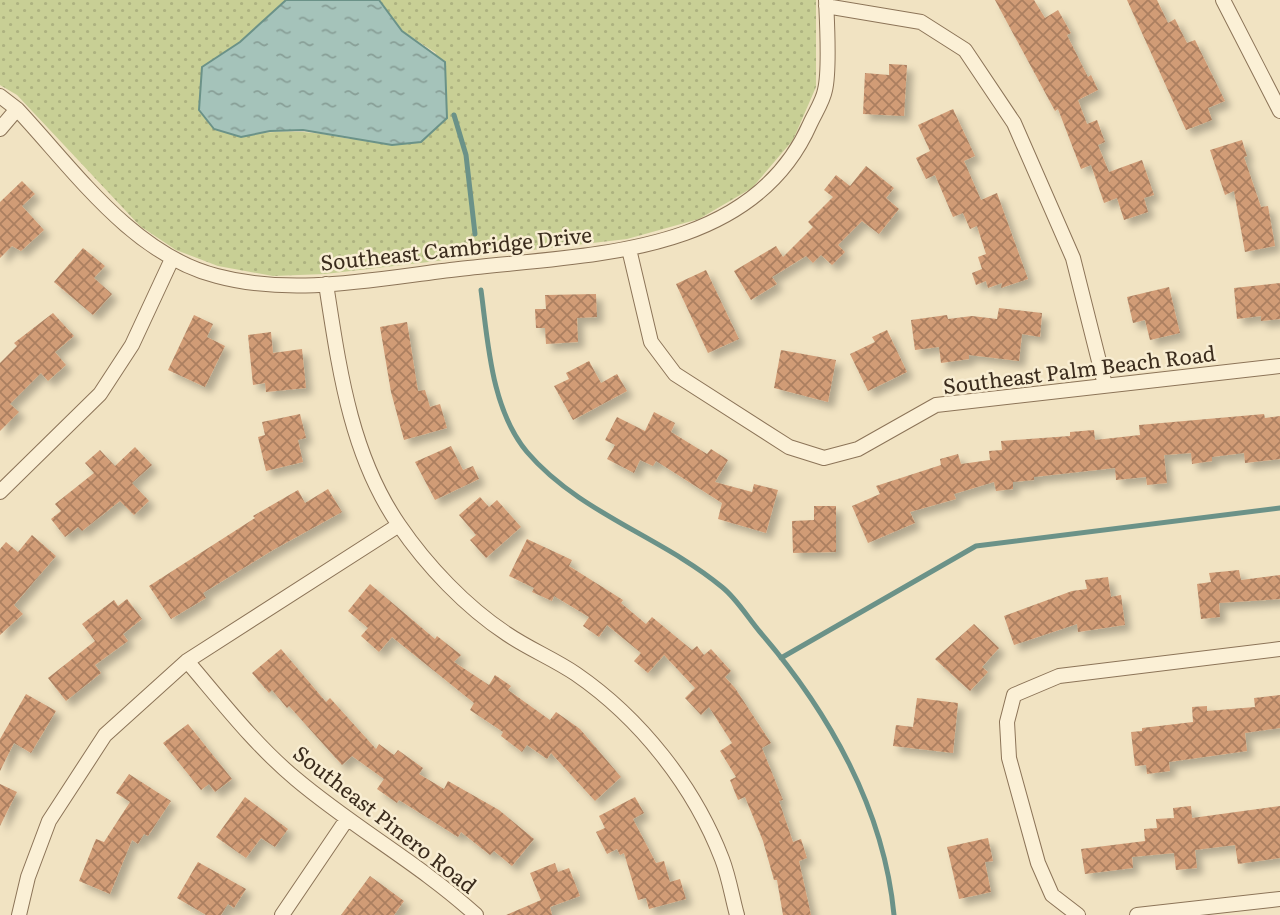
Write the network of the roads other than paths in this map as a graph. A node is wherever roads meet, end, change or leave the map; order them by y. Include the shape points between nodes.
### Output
1 (1223, 0) edge
2 (826, 3) edge
3 (0, 96) edge
4 (17, 109) junction
5 (1280, 111) edge
6 (0, 129) edge
7 (629, 249) junction
8 (172, 259) junction
9 (326, 284) junction
10 (1280, 366) edge
11 (1105, 385) junction
12 (0, 492) edge
13 (398, 525) junction
14 (1280, 649) edge
15 (187, 661) junction
16 (347, 819) junction
17 (1280, 899) edge
18 (19, 915) edge
19 (282, 915) edge
20 (476, 915) edge
21 (737, 915) edge
22 (1078, 915) edge
23 (1137, 915) edge

1 - 5 street
2 - 7 street, Southeast Cambridge Drive via 825,89 800,146 758,197 702,229
2 - 11 street via 921,22 965,50 1014,123 1073,258
3 - 4 street, Southeast Cambridge Drive
4 - 6 street
4 - 8 street, Southeast Cambridge Drive via 134,234
7 - 9 street, Southeast Cambridge Drive
7 - 11 street, Southeast Palm Beach Road via 651,342 675,374 789,447 824,458 858,449 936,405
8 - 9 street, Southeast Cambridge Drive via 216,276 273,286
8 - 12 street via 132,345 100,394
9 - 13 street via 347,402 365,463
10 - 11 street, Southeast Palm Beach Road
13 - 15 street
13 - 21 street via 442,578 506,634 576,674 644,732 692,798 722,859
14 - 22 street via 1059,676 1014,695 1007,722 1009,758 1038,863 1052,895
15 - 16 street, Southeast Pinero Road via 256,741
15 - 18 street via 105,735 49,821
16 - 19 street
16 - 20 street, Southeast Pinero Road via 437,881
17 - 23 street

